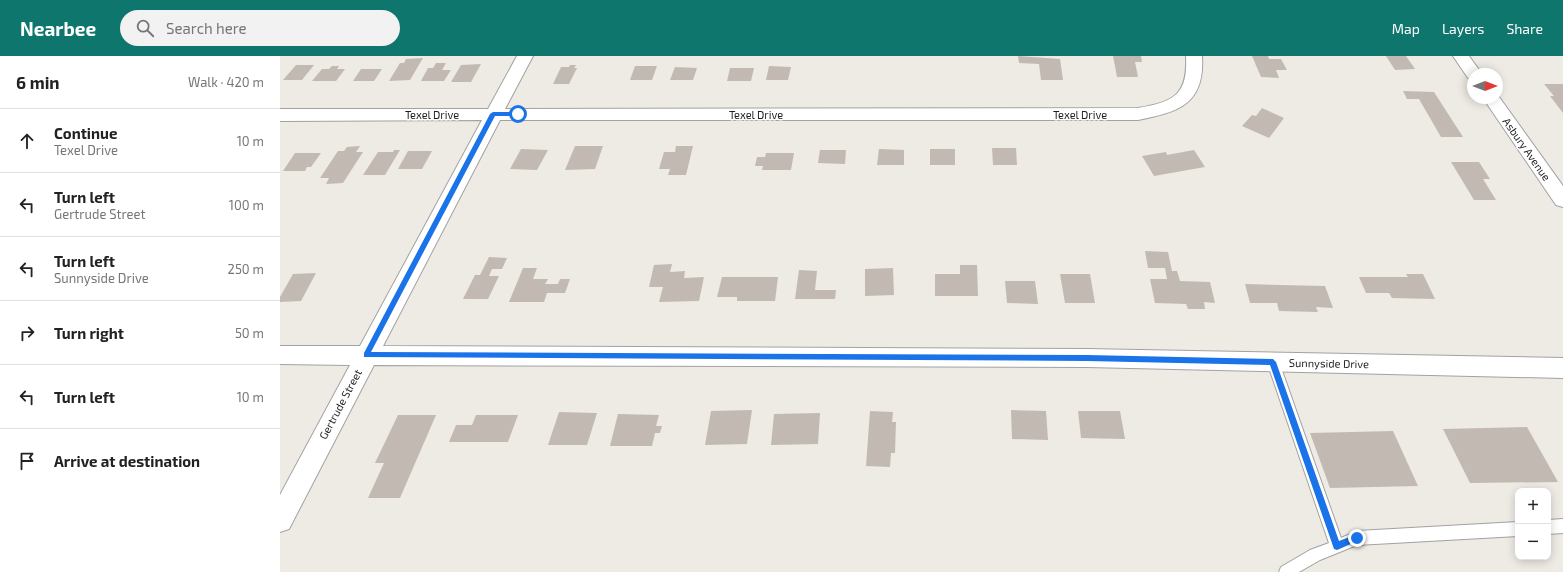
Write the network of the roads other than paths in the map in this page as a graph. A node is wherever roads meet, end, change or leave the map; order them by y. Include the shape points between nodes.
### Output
1 (525, 56) edge
2 (1194, 56) edge
3 (1461, 56) edge
4 (1470, 68) edge
5 (1495, 104) edge
6 (493, 114) junction
7 (280, 115) edge
8 (1563, 200) edge
9 (280, 355) edge
10 (366, 355) junction
11 (1273, 362) junction
12 (1563, 368) edge
13 (280, 520) edge
14 (1563, 526) edge
15 (1551, 527) edge
16 (1515, 529) edge
17 (1337, 546) junction
18 (1286, 572) edge

1 - 6 street, Gertrude Street
2 - 6 street, Texel Drive via 1196,70 1192,87 1187,94 1168,107 1138,114
3 - 4 street
5 - 8 street, Asbury Avenue
6 - 7 street, Texel Drive
6 - 10 street, Gertrude Street
9 - 10 street, Sunnyside Drive
10 - 11 street, Sunnyside Drive via 1087,358
10 - 13 street, Gertrude Street
11 - 12 street, Sunnyside Drive
11 - 17 lane
14 - 15 lane
16 - 17 lane via 1357,538
17 - 18 lane

